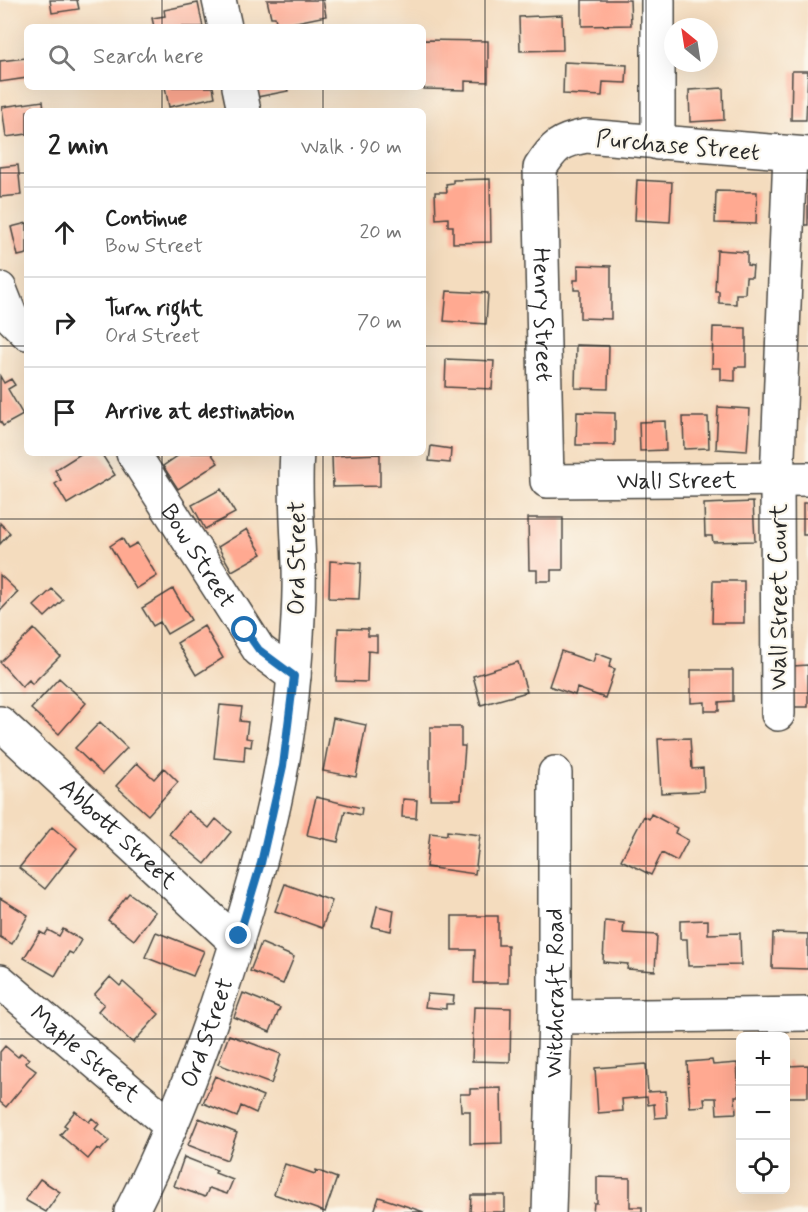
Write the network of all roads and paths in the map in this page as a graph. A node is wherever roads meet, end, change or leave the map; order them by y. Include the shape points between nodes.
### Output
1 (219, 0) edge
2 (658, 0) edge
3 (224, 24) edge
4 (239, 90) edge
5 (243, 108) edge
6 (658, 143) junction
7 (551, 150) joint
8 (799, 154) edge
9 (136, 456) edge
10 (297, 456) edge
11 (793, 480) edge
12 (547, 481) joint
13 (294, 676) junction
14 (778, 714) dead end
15 (0, 723) edge
16 (555, 773) dead end
17 (237, 943) junction
18 (0, 981) edge
19 (808, 1014) edge
20 (555, 1017) junction
21 (171, 1126) junction
22 (138, 1210) edge
23 (549, 1212) edge

1 - 3 street
2 - 6 street
4 - 5 street
6 - 7 street, Purchase Street via 586,136 567,140
6 - 8 street, Purchase Street
7 - 12 street, Henry Street via 540,168
8 - 11 street, Wall Street Court
9 - 13 street, Bow Street via 259,650
10 - 13 street, Ord Street via 299,569
11 - 12 street, Wall Street
11 - 14 street, Wall Street Court
13 - 17 street, Ord Street via 283,766 261,863
15 - 17 street, Abbott Street
16 - 20 street, Witchcraft Road
17 - 21 street, Ord Street
18 - 21 street, Maple Street
19 - 20 street
20 - 23 street, Witchcraft Road
21 - 22 street, Ord Street

